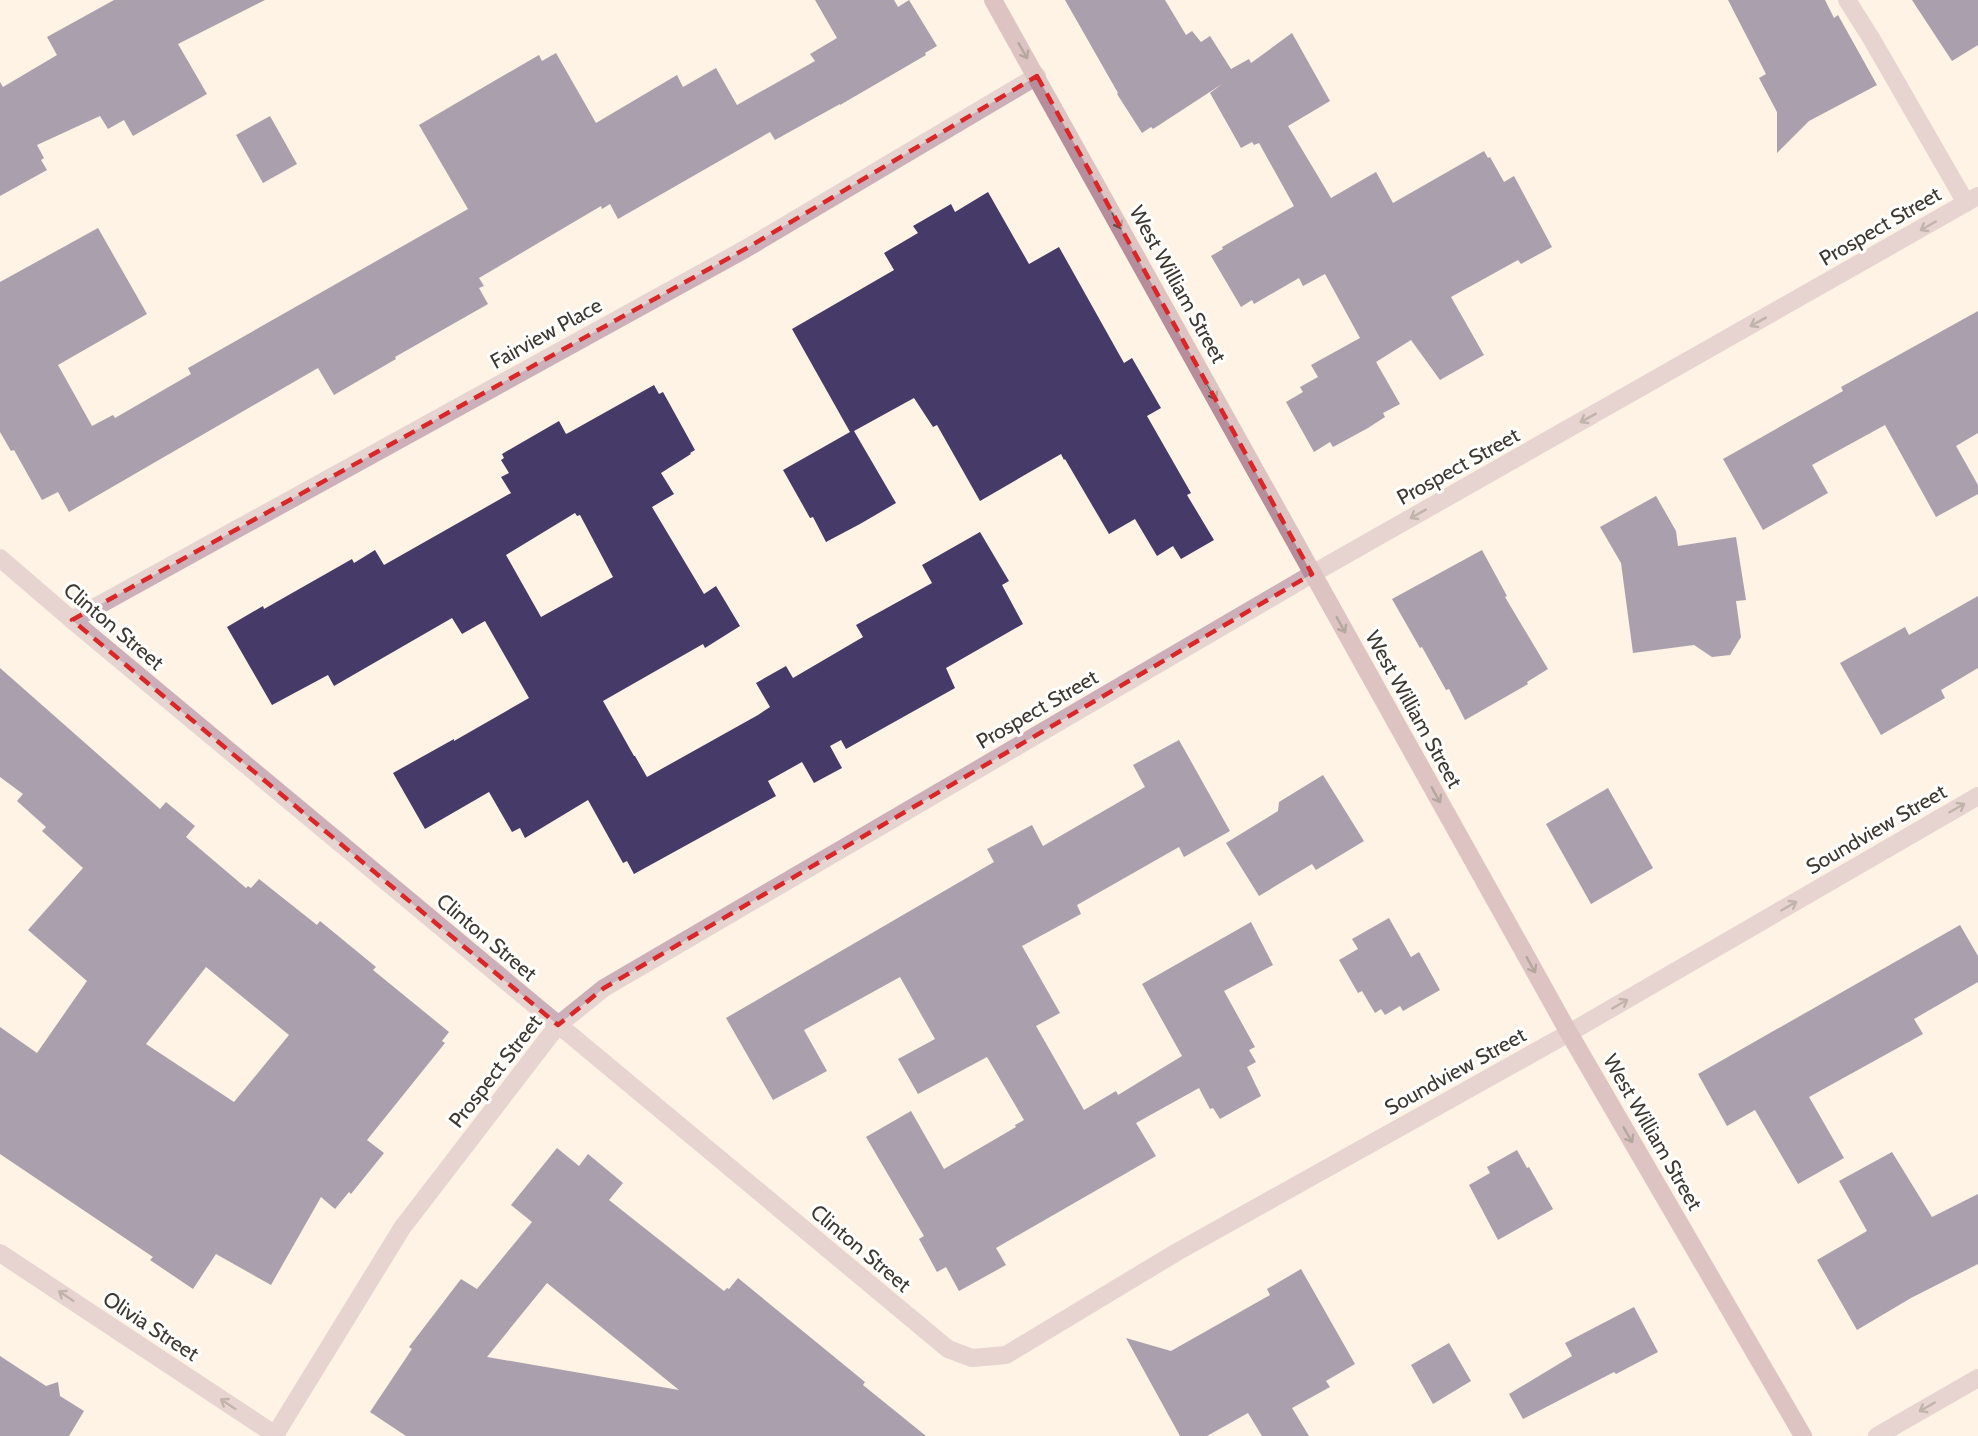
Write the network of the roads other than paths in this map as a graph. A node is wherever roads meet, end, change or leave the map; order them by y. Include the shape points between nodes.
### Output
1 (993, 0) edge
2 (1847, 0) edge
3 (1037, 76) junction
4 (1972, 200) edge
5 (0, 558) edge
6 (1312, 574) junction
7 (72, 620) junction
8 (1978, 796) edge
9 (558, 1025) junction
10 (1569, 1034) junction
11 (0, 1253) edge
12 (948, 1349) joint
13 (1978, 1378) edge
14 (276, 1435) edge
15 (1803, 1436) edge
16 (1877, 1436) edge

1 -> 3 street, West William Street
2 - 4 street
3 -> 6 street, West William Street
3 - 7 street, Fairview Place via 747,248
4 -> 6 street, Prospect Street
5 - 7 street, Clinton Street
6 - 9 street, Prospect Street via 604,988
6 -> 10 street, West William Street
7 - 9 street, Clinton Street
10 -> 8 street, Soundview Street
9 - 12 street, Clinton Street
9 - 14 street, Prospect Street via 402,1228
10 - 12 street, Soundview Street via 1177,1252 1006,1354 972,1358
10 -> 15 street, West William Street
14 -> 11 street, Olivia Street
13 -> 16 street

